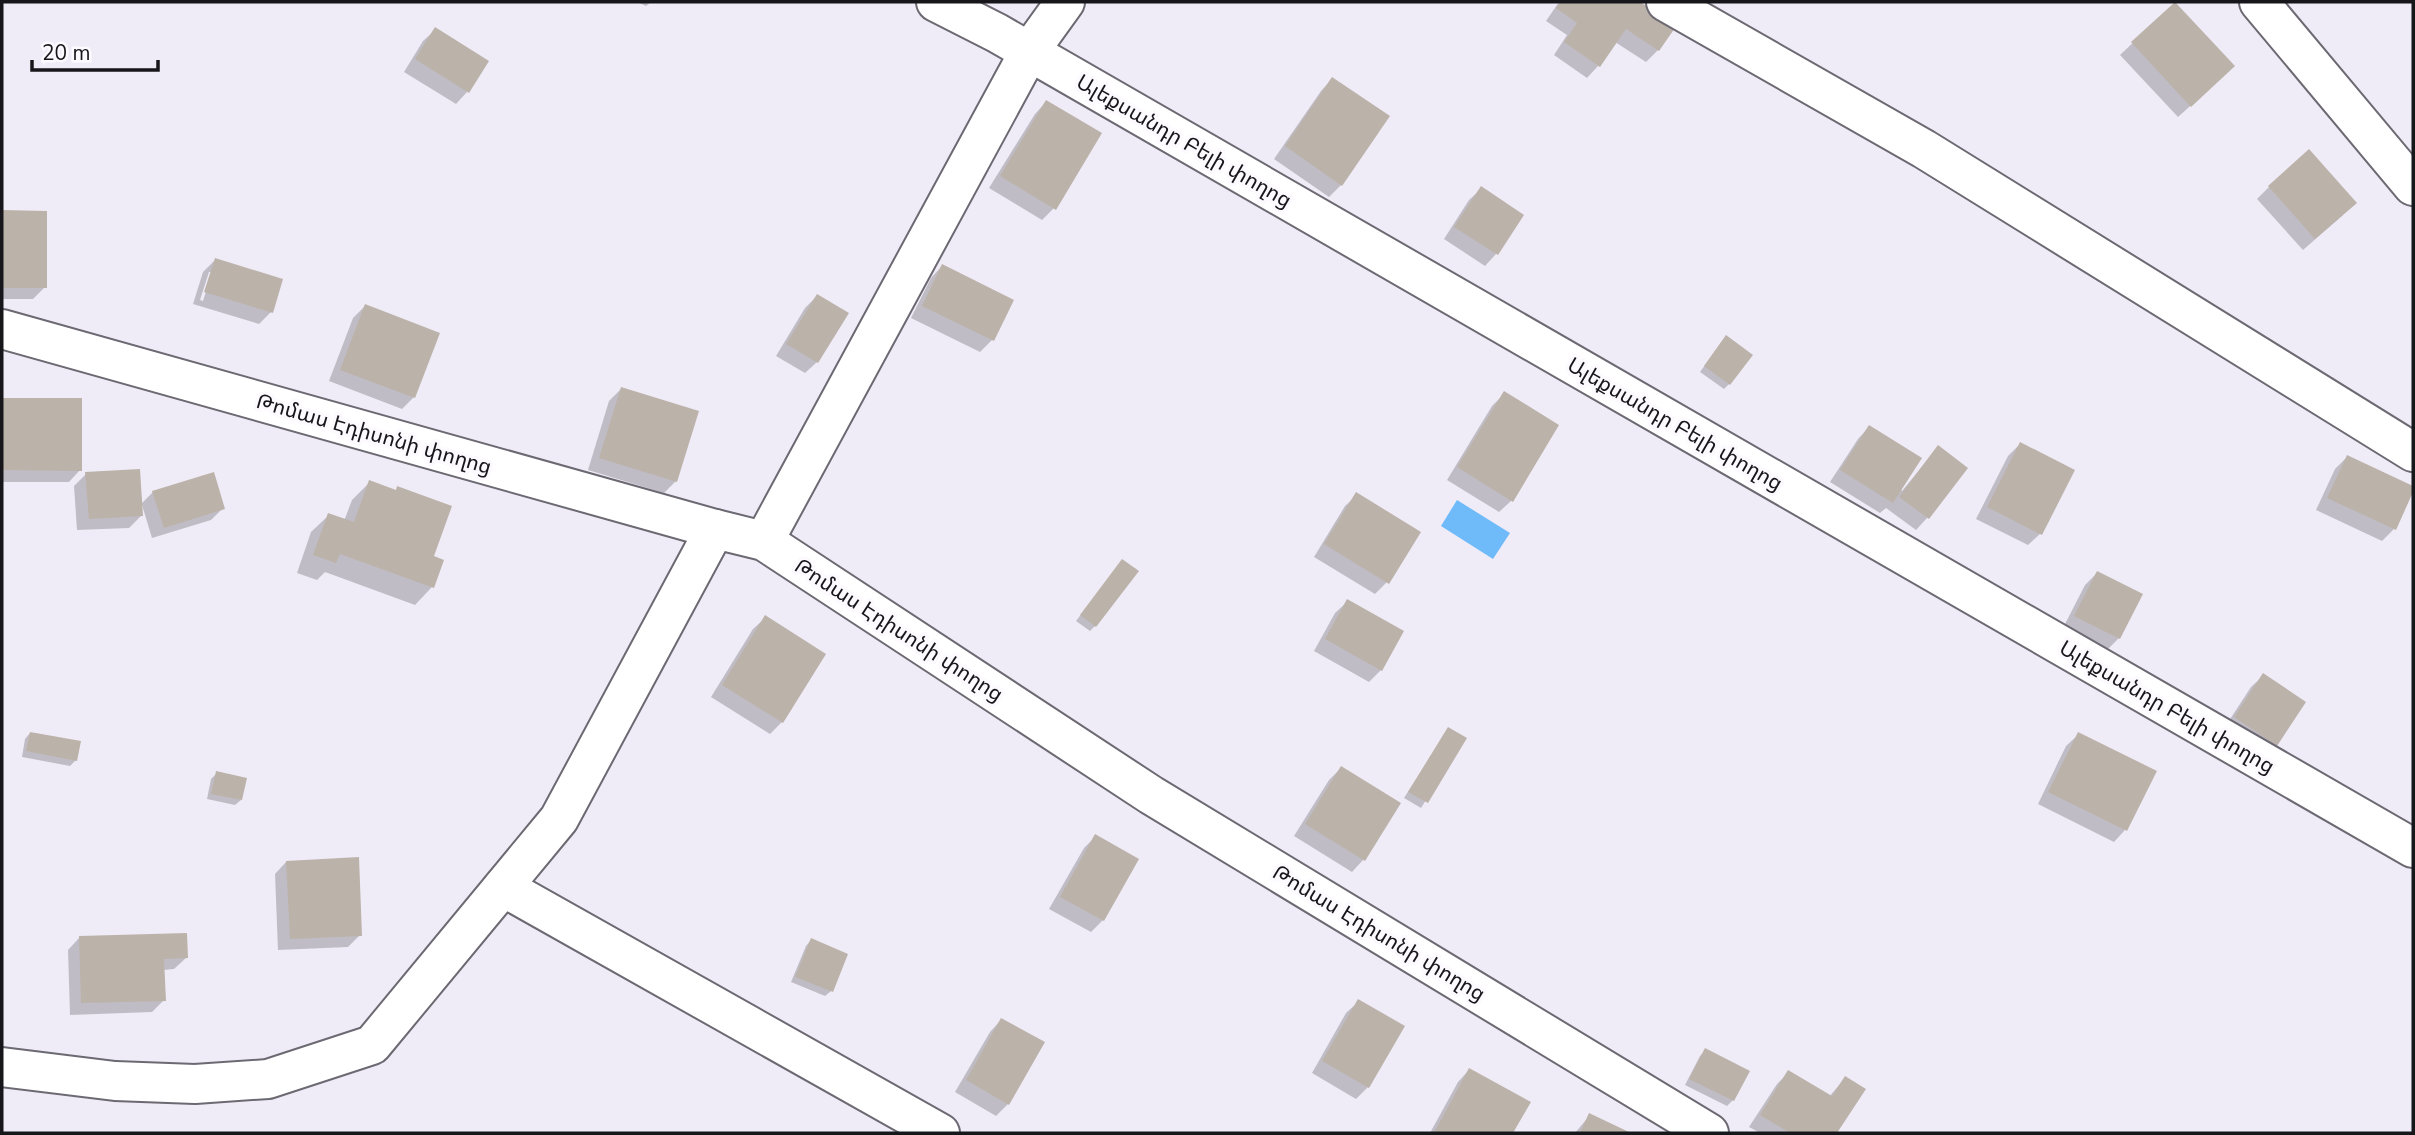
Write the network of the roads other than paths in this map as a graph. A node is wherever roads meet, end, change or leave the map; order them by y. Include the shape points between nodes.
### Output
1 (936, 2) edge
2 (1065, 2) edge
3 (1666, 2) edge
4 (2259, 2) edge
5 (1029, 52) junction
6 (2413, 186) edge
7 (2, 329) edge
8 (2413, 452) edge
9 (715, 530) junction
10 (764, 541) junction
11 (2413, 848) edge
12 (503, 887) junction
13 (2, 1067) edge
14 (940, 1133) edge
15 (1709, 1133) edge

1 - 5 street, Ալեքսանդր Բելի փողոց
2 - 5 street
3 - 8 street via 1924,149
4 - 6 street
5 - 10 street
5 - 11 street, Ալեքսանդր Բելի փողոց
7 - 9 street, Թոմաս Էդիսոնի փողոց
9 - 10 street, Թոմաս Էդիսոնի փողոց
9 - 12 street via 559,819
10 - 15 street, Թոմաս Էդիսոնի փողոց via 1151,795
12 - 13 street via 372,1045 268,1079 195,1084 115,1081
12 - 14 street

